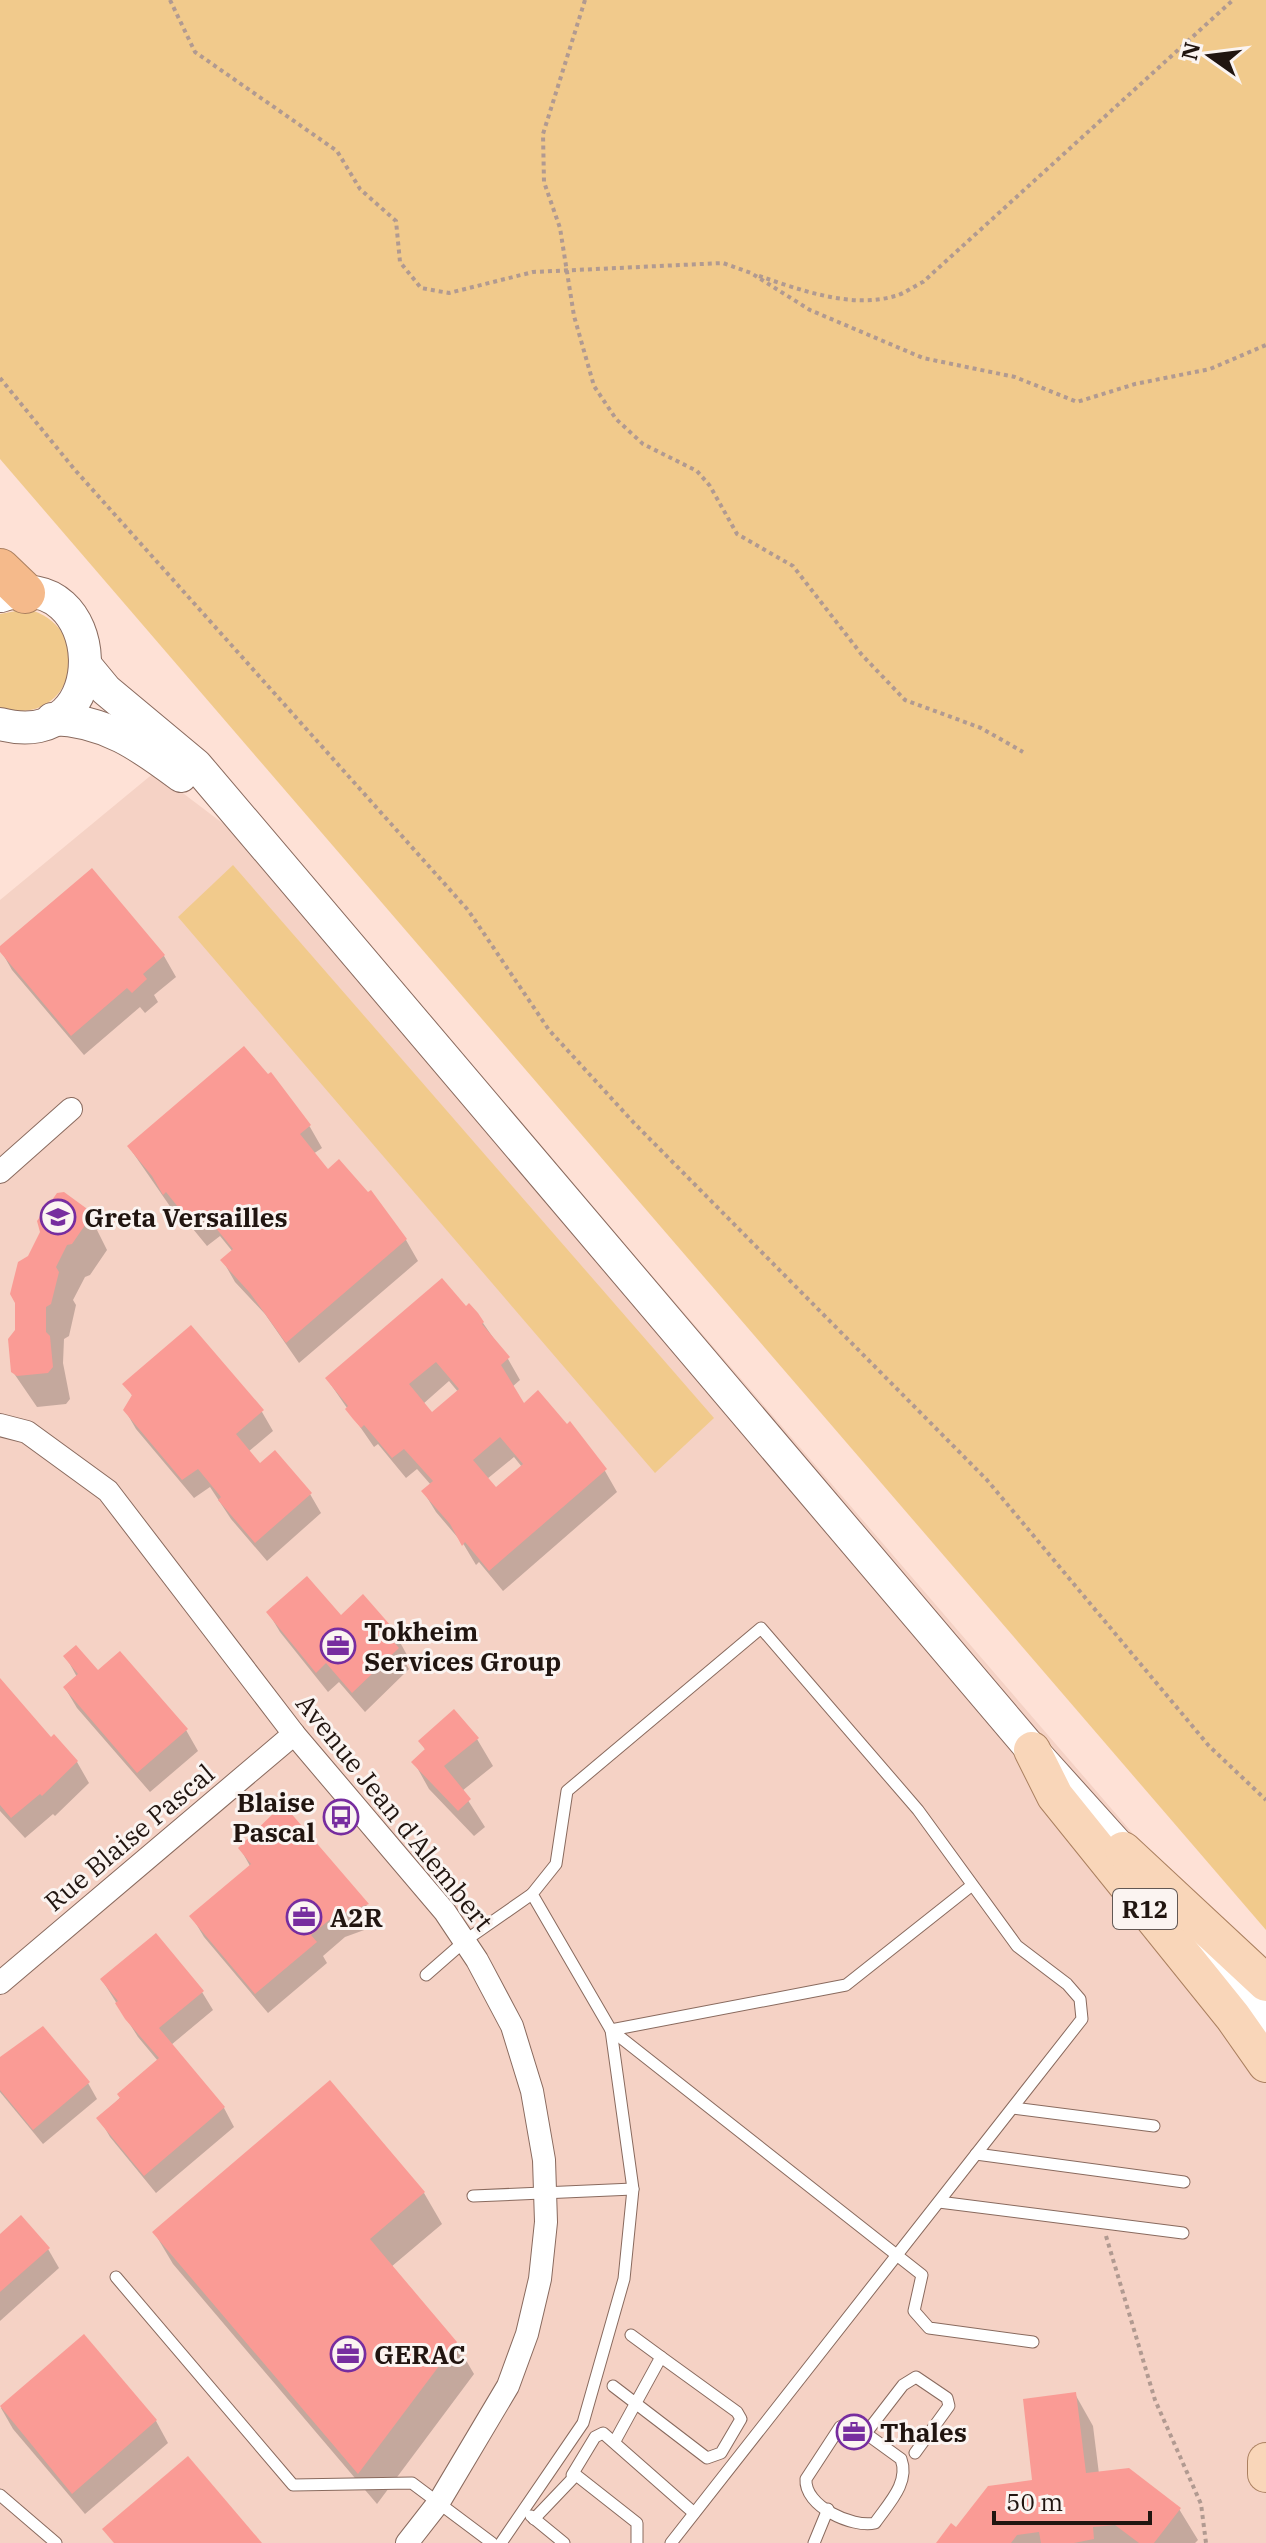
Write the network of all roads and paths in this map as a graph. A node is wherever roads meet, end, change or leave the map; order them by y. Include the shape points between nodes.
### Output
1 (170, 0) edge
2 (585, 0) edge
3 (1233, 0) edge
4 (566, 269) junction
5 (751, 273) junction
6 (1266, 345) edge
7 (0, 378) edge
8 (8, 586) edge
9 (87, 667) junction
10 (52, 719) junction
11 (0, 724) edge
12 (1023, 752) dead end
13 (230, 807) junction
14 (71, 1109) dead end
15 (0, 1172) edge
16 (0, 1425) edge
17 (294, 1734) junction
18 (1032, 1750) junction
19 (1266, 1800) edge
20 (1123, 1850) junction
21 (971, 1886) junction
22 (532, 1894) junction
23 (466, 1940) junction
24 (426, 1975) dead end
25 (0, 1983) edge
26 (1266, 1983) edge
27 (1266, 2020) edge
28 (611, 2030) junction
29 (1266, 2064) edge
30 (1013, 2108) junction
31 (1154, 2126) dead end
32 (976, 2154) junction
33 (1184, 2182) dead end
34 (633, 2189) junction
35 (544, 2191) junction
36 (473, 2196) dead end
37 (939, 2202) junction
38 (1102, 2223) junction
39 (1183, 2233) dead end
40 (897, 2255) junction
41 (116, 2277) dead end
42 (631, 2335) dead end
43 (1033, 2342) dead end
44 (661, 2357) junction
45 (613, 2386) dead end
46 (637, 2402) junction
47 (866, 2433) junction
48 (615, 2441) junction
49 (915, 2453) dead end
50 (1266, 2461) edge
51 (1266, 2474) edge
52 (572, 2475) junction
53 (0, 2495) edge
54 (439, 2502) junction
55 (828, 2509) junction
56 (694, 2513) junction
57 (529, 2515) junction
58 (56, 2543) edge
59 (407, 2543) edge
60 (492, 2543) edge
61 (501, 2543) edge
62 (564, 2543) edge
63 (637, 2543) edge
64 (671, 2543) edge
65 (814, 2543) edge
66 (1206, 2543) edge

1 - 4 path via 195,52 337,151 360,189 396,221 400,262 421,288 449,293
2 - 4 path via 543,134 544,182 560,228
3 - 5 path via 923,282 895,296 859,299 812,294
4 - 5 path via 697,261
4 - 12 path via 594,386 616,419 643,444 697,471 737,534 793,566 862,655 905,700 981,728
5 - 6 path via 810,310 923,358 1015,377 1077,402 1210,369
7 - 19 path via 75,470 468,910 549,1030 987,1480 1209,1746
8 - 9 main road via 43,597 72,617 87,649
9 - 10 main road via 74,702
9 - 13 main road, R12 via 106,690 196,765
10 - 11 main road via 26,727
10 - 13 main road via 76,719 122,735
13 - 18 main road, R12
14 - 15 street
16 - 17 street, Avenue Jean d'Alembert via 27,1432 108,1491
17 - 23 street, Avenue Jean d'Alembert
17 - 25 street, Rue Blaise Pascal
18 - 20 main road, R12
18 - 29 main road, R12 via 1055,1796
20 - 26 main road, R12
20 - 27 main road, R12
21 - 22 lane via 918,1810 761,1628 567,1791 556,1864
21 - 28 lane via 846,1985
21 - 30 lane via 1017,1946 1080,1999 1082,2019
22 - 23 lane
22 - 28 lane
23 - 24 lane
23 - 35 street, Avenue Jean d'Alembert via 512,2026 532,2091
28 - 34 lane
28 - 40 lane
30 - 31 lane
30 - 32 lane
32 - 33 lane
32 - 37 lane
34 - 35 lane
34 - 57 lane via 624,2279 583,2423
35 - 36 lane
35 - 54 street, Avenue Jean d'Alembert via 540,2279 527,2334 508,2386
37 - 38 lane
37 - 40 lane
38 - 39 lane
38 - 66 path via 1155,2400 1201,2504
40 - 43 lane via 922,2275 914,2311 929,2328
40 - 56 lane
41 - 54 lane via 293,2485 412,2483
42 - 44 lane
44 - 46 lane
44 - 46 lane via 737,2412 739,2424 721,2453 707,2458
45 - 46 lane
46 - 48 lane
47 - 49 lane via 903,2385 916,2377 947,2398 949,2406
47 - 55 lane via 850,2422 840,2427 806,2479 810,2496
47 - 55 lane via 901,2459 904,2479 875,2523 850,2522
48 - 52 lane via 603,2433 595,2437
48 - 56 lane
50 - 51 main road
52 - 57 lane
52 - 63 lane via 637,2523
53 - 58 lane
54 - 59 street, Avenue Jean d'Alembert
54 - 60 lane
55 - 65 lane
56 - 64 lane
57 - 61 lane
57 - 62 lane

